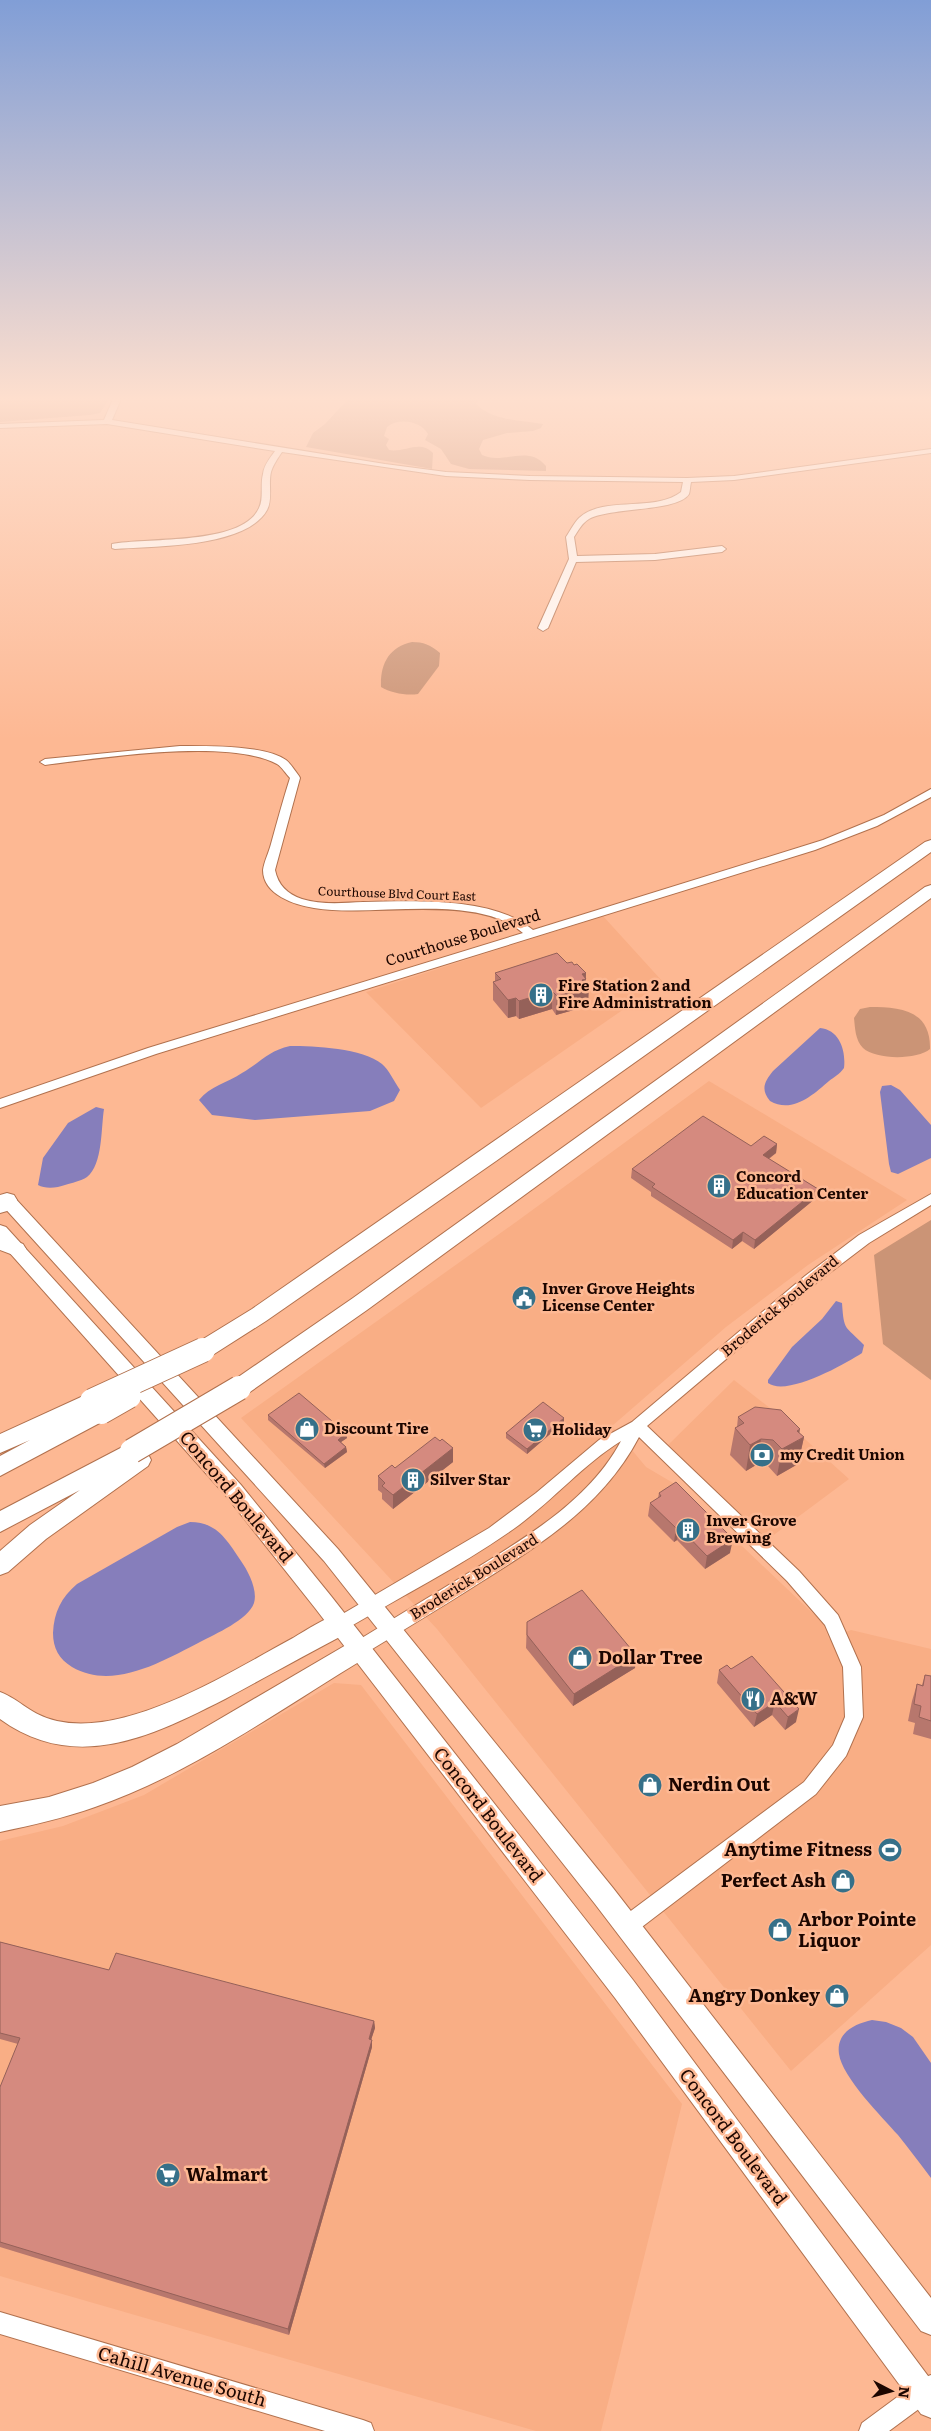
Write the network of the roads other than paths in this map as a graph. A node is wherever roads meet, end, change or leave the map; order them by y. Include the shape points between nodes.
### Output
1 (262, 512) edge
2 (602, 512) edge
3 (114, 546) dead end
4 (722, 549) dead end
5 (574, 559) junction
6 (543, 628) dead end
7 (45, 762) dead end
8 (931, 792) edge
9 (931, 845) edge
10 (931, 890) edge
11 (531, 934) junction
12 (0, 1104) edge
13 (931, 1199) edge
14 (2, 1200) edge
15 (0, 1231) edge
16 (8, 1245) edge
17 (97, 1407) junction
18 (637, 1426) junction
19 (0, 1444) edge
20 (136, 1456) junction
21 (0, 1467) edge
22 (0, 1522) edge
23 (0, 1565) edge
24 (373, 1604) junction
25 (340, 1624) junction
26 (391, 1629) junction
27 (358, 1648) junction
28 (0, 1703) edge
29 (0, 1819) edge
30 (627, 1926) junction
31 (931, 2321) edge
32 (0, 2323) edge
33 (928, 2394) edge
34 (364, 2431) edge
35 (870, 2431) edge

1 - 3 street via 244,527 202,539
2 - 5 street via 584,519 570,537
4 - 5 street via 655,557
5 - 6 street
7 - 11 street, Courthouse Blvd Court East via 169,748 219,750 278,759 289,766 295,778 270,870 274,885 285,895 302,903 322,906 480,910 512,919
8 - 11 street, Courthouse Boulevard via 898,813 843,837
9 - 17 highway, bridge via 259,1315 203,1350
10 - 20 highway, bridge via 360,1304
11 - 12 street, Courthouse Boulevard via 152,1051
13 - 18 street, Broderick Boulevard via 880,1228 832,1263
14 - 24 main road, Concord Boulevard
15 - 16 main road, Concord Boulevard
16 - 25 main road, Concord Boulevard via 234,1491
17 - 19 highway
17 - 21 highway
18 - 24 street, Broderick Boulevard via 600,1446 537,1502 496,1533
18 - 26 street, Broderick Boulevard via 616,1465 550,1529
18 - 30 street via 793,1576 832,1620 852,1667 854,1717 840,1750 810,1788
20 - 22 highway
20 - 23 highway
24 - 25 street, Broderick Boulevard
24 - 26 main road, Concord Boulevard
25 - 27 main road, Concord Boulevard
25 - 28 highway via 182,1708 117,1732 81,1736 46,1729 16,1716
26 - 27 street, Broderick Boulevard
26 - 30 main road, Concord Boulevard
27 - 29 highway via 174,1760 80,1801 47,1811
27 - 33 main road, Concord Boulevard via 624,1989
30 - 31 main road, Concord Boulevard
32 - 34 street, Cahill Avenue South
33 - 35 street

